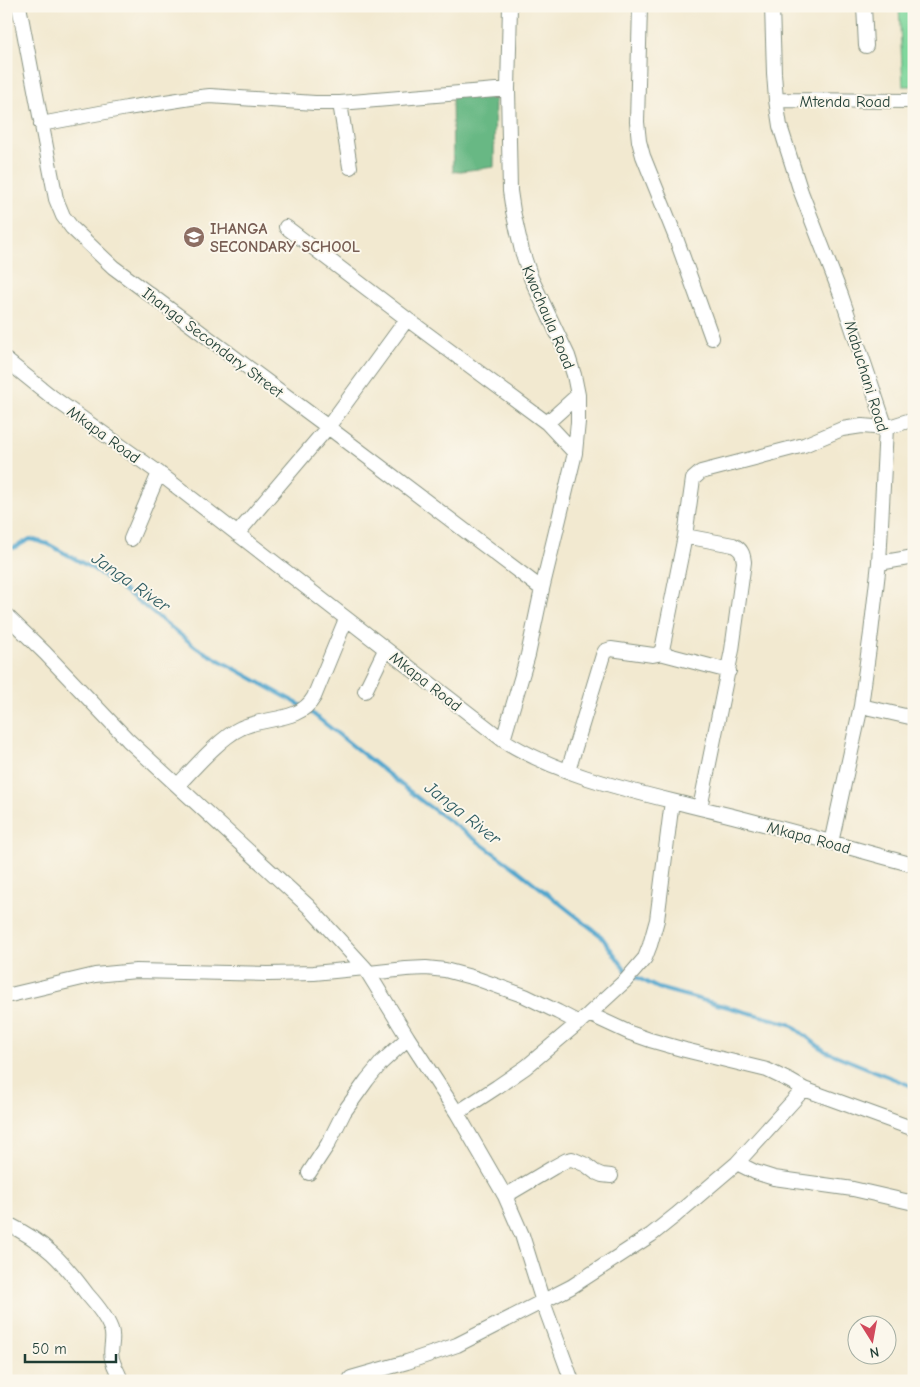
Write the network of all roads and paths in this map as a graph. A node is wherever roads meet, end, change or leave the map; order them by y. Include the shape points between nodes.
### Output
1 (19, 6) edge
2 (510, 6) edge
3 (640, 6) edge
4 (772, 6) edge
5 (864, 6) edge
6 (866, 46) dead end
7 (508, 89) junction
8 (776, 100) junction
9 (914, 101) edge
10 (340, 103) junction
11 (41, 124) junction
12 (350, 167) dead end
13 (286, 227) dead end
14 (407, 319) junction
15 (712, 338) dead end
16 (6, 360) edge
17 (578, 396) junction
18 (914, 419) edge
19 (547, 423) junction
20 (328, 427) junction
21 (886, 428) junction
22 (575, 453) junction
23 (159, 474) junction
24 (237, 534) junction
25 (685, 536) junction
26 (131, 539) dead end
27 (914, 557) edge
28 (879, 563) junction
29 (542, 589) junction
30 (6, 616) edge
31 (346, 619) junction
32 (385, 650) junction
33 (660, 652) junction
34 (729, 671) junction
35 (365, 690) dead end
36 (861, 706) junction
37 (914, 718) edge
38 (503, 740) junction
39 (568, 771) junction
40 (178, 785) junction
41 (672, 801) junction
42 (700, 808) junction
43 (831, 842) junction
44 (914, 865) edge
45 (367, 971) junction
46 (6, 996) edge
47 (584, 1019) junction
48 (408, 1038) junction
49 (804, 1089) junction
50 (458, 1113) junction
51 (914, 1129) edge
52 (736, 1163) junction
53 (309, 1173) dead end
54 (612, 1176) dead end
55 (505, 1196) junction
56 (914, 1203) edge
57 (6, 1223) edge
58 (543, 1302) junction
59 (351, 1378) dead end
60 (121, 1381) edge
61 (572, 1381) edge

1 - 11 street, Ihanga Secondary Street
2 - 7 street, Kwachaula Road
3 - 15 street via 639,141
4 - 8 street, Mabuchani Road
5 - 6 street
7 - 10 street
7 - 17 street, Kwachaula Road via 510,190 520,243 531,278 568,356
8 - 9 street, Mtenda Road
8 - 21 street, Mabuchani Road via 780,126 801,192 841,295
10 - 11 street via 210,96
10 - 12 street
11 - 20 street, Ihanga Secondary Street via 56,199 72,228 113,267
13 - 14 street
14 - 19 street
14 - 20 street
16 - 23 street, Mkapa Road
17 - 19 street
17 - 22 street, Kwachaula Road
18 - 21 street
19 - 22 street
20 - 24 street
20 - 29 street, Ihanga Secondary Street
21 - 25 street via 848,428 804,445 701,472 693,479
21 - 28 street, Mabuchani Road
22 - 29 street, Kwachaula Road
23 - 24 street, Mkapa Road
23 - 26 street
24 - 31 street, Mkapa Road
25 - 33 street
25 - 34 street via 732,545 743,553 743,576
27 - 28 street
28 - 36 street, Mabuchani Road
29 - 38 street, Kwachaula Road via 528,655
30 - 40 street
31 - 32 street, Mkapa Road
31 - 40 street via 314,697 303,709 231,734
32 - 35 street
32 - 38 street, Mkapa Road
33 - 34 street
33 - 39 street via 653,655 606,651
34 - 42 street
36 - 37 street
36 - 43 street, Mabuchani Road
38 - 39 street, Mkapa Road
39 - 41 street, Mkapa Road
40 - 45 street via 308,906
41 - 42 street, Mkapa Road
41 - 47 street via 657,920 645,958
42 - 43 street, Mkapa Road
43 - 44 street, Mkapa Road
45 - 46 street via 268,974 136,971 94,975
45 - 47 street via 445,970
45 - 48 street
47 - 49 street via 694,1053 767,1070
47 - 50 street via 526,1067
48 - 50 street
48 - 53 street via 382,1062 361,1088
49 - 51 street
49 - 52 street
50 - 55 street
52 - 56 street via 774,1178 853,1189
52 - 58 street via 651,1235
54 - 55 street via 602,1175 572,1159
55 - 58 street via 522,1235
57 - 60 street via 39,1241 54,1254 100,1311 112,1332 112,1360
58 - 59 street via 458,1345
58 - 61 street

